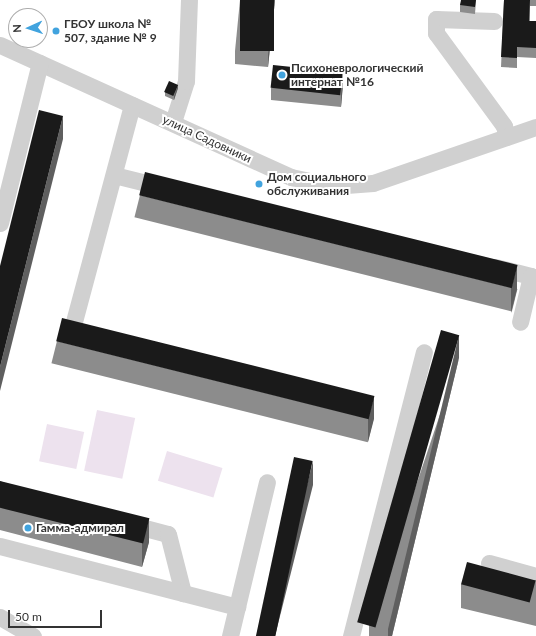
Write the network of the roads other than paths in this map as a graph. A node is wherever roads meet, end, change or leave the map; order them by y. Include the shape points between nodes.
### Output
1 (188, 0) edge
2 (494, 21) dead end
3 (0, 45) edge
4 (40, 63) junction
5 (132, 104) junction
6 (173, 122) junction
7 (536, 127) edge
8 (506, 137) junction
9 (114, 175) junction
10 (183, 192) edge
11 (0, 223) edge
12 (477, 263) edge
13 (520, 322) dead end
14 (103, 337) edge
15 (424, 352) dead end
16 (267, 482) dead end
17 (109, 519) edge
18 (0, 546) edge
19 (489, 563) dead end
20 (536, 576) edge
21 (183, 593) junction
22 (237, 607) junction
23 (0, 617) edge
24 (33, 636) edge
25 (230, 636) edge
26 (350, 636) edge

1 - 6 street via 186,81
2 - 8 street via 436,19 436,33 504,126
3 - 4 street, улица Садовники
4 - 5 street, улица Садовники
4 - 11 street
5 - 6 street, улица Садовники
5 - 9 street
6 - 8 street, улица Садовники via 292,177 333,186 372,183
7 - 8 street, улица Садовники
9 - 10 street
9 - 14 street via 72,329
12 - 13 street via 531,276
15 - 26 street
16 - 22 street
17 - 21 street via 168,534
18 - 21 street
19 - 20 street
21 - 22 street
22 - 25 street
23 - 24 street

